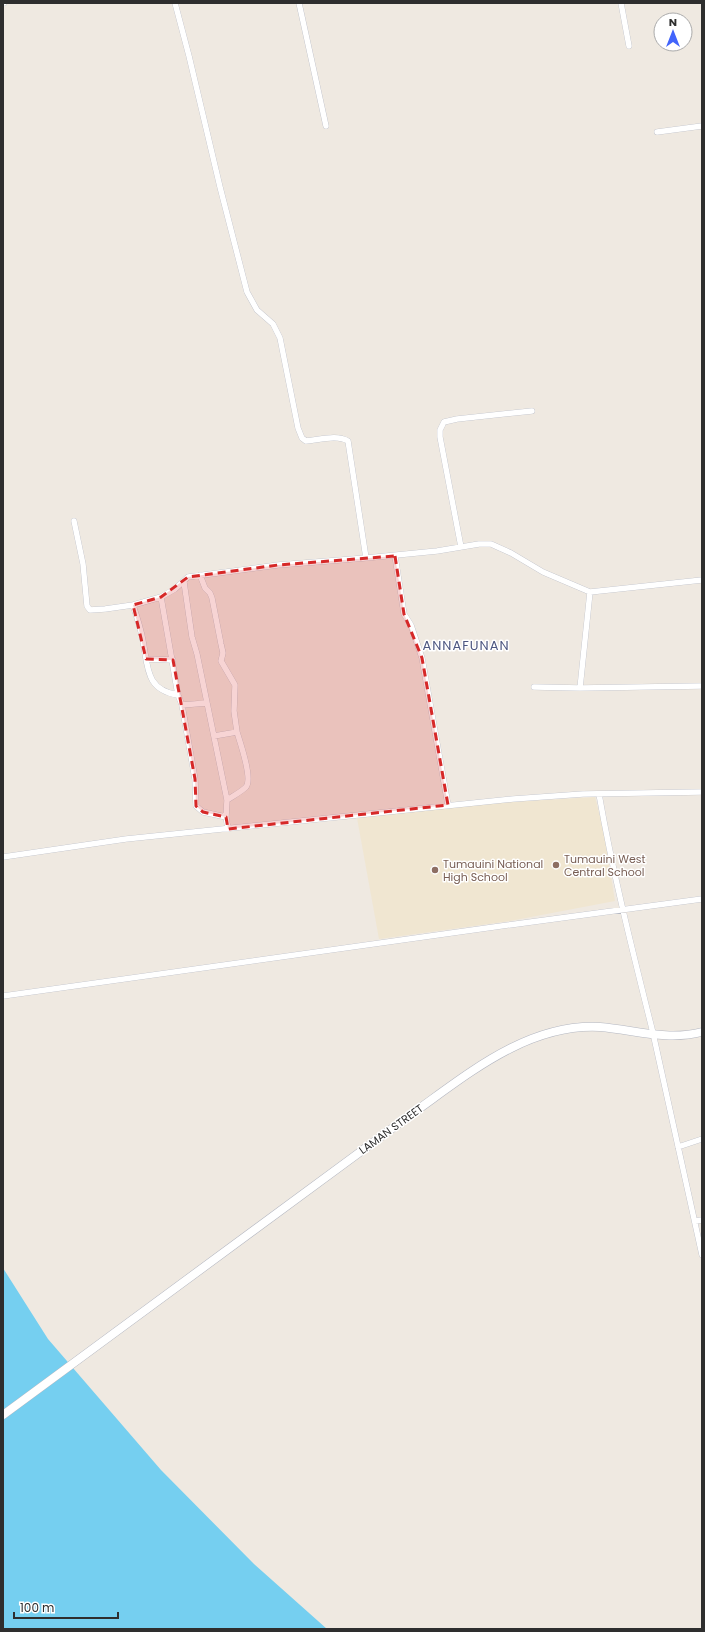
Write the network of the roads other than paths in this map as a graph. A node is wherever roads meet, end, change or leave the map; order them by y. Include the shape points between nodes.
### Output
1 (174, 3) edge
2 (299, 3) edge
3 (621, 3) edge
4 (629, 46) dead end
5 (326, 126) dead end
6 (702, 126) edge
7 (657, 132) dead end
8 (532, 410) dead end
9 (74, 520) dead end
10 (461, 547) junction
11 (395, 556) junction
12 (366, 558) junction
13 (200, 575) junction
14 (702, 580) edge
15 (184, 582) junction
16 (590, 592) junction
17 (161, 597) junction
18 (133, 605) junction
19 (146, 659) junction
20 (173, 660) junction
21 (702, 686) edge
22 (534, 687) dead end
23 (580, 688) junction
24 (178, 695) junction
25 (206, 703) junction
26 (182, 705) junction
27 (237, 732) junction
28 (214, 736) junction
29 (702, 792) edge
30 (599, 794) junction
31 (227, 800) junction
32 (448, 805) junction
33 (226, 817) junction
34 (228, 829) junction
35 (3, 856) edge
36 (702, 899) edge
37 (622, 910) junction
38 (3, 996) edge
39 (702, 1032) edge
40 (653, 1034) junction
41 (702, 1139) edge
42 (678, 1147) junction
43 (702, 1220) edge
44 (695, 1221) junction
45 (702, 1255) edge
46 (3, 1415) edge

1 - 12 street via 247,292 258,310 273,324 280,338 302,438 306,441 343,438 348,441
2 - 5 street
3 - 4 street
6 - 7 street
8 - 10 street via 444,422 440,437
9 - 18 street via 83,564 87,606 90,610 96,610
10 - 11 street
10 - 16 street via 491,544 543,572
11 - 12 street
11 - 32 street via 404,614 411,625 422,658
12 - 13 street via 278,565
13 - 15 street via 188,578
13 - 27 street via 212,598 222,648 221,661 235,685 234,711
14 - 16 street
15 - 17 street
15 - 25 street
16 - 23 street
17 - 18 street
17 - 20 street
18 - 19 street via 140,625
19 - 20 street
19 - 24 street via 149,676 154,683 169,694
20 - 24 street
21 - 23 street
22 - 23 street
24 - 26 street
25 - 26 street
25 - 28 street
26 - 33 street via 195,779 196,806 203,812
27 - 28 street
27 - 31 street via 248,777 247,785
28 - 31 street
29 - 30 street
30 - 32 street
30 - 37 street
31 - 33 street
32 - 34 street
33 - 34 street
34 - 35 street via 126,839
36 - 37 street
37 - 38 street
37 - 40 street
39 - 40 main road, LAMAN STREET via 673,1037
40 - 42 street
40 - 46 main road, LAMAN STREET via 599,1027 569,1030 543,1035 495,1057 413,1113
41 - 42 street
42 - 44 street
43 - 44 street
44 - 45 street

